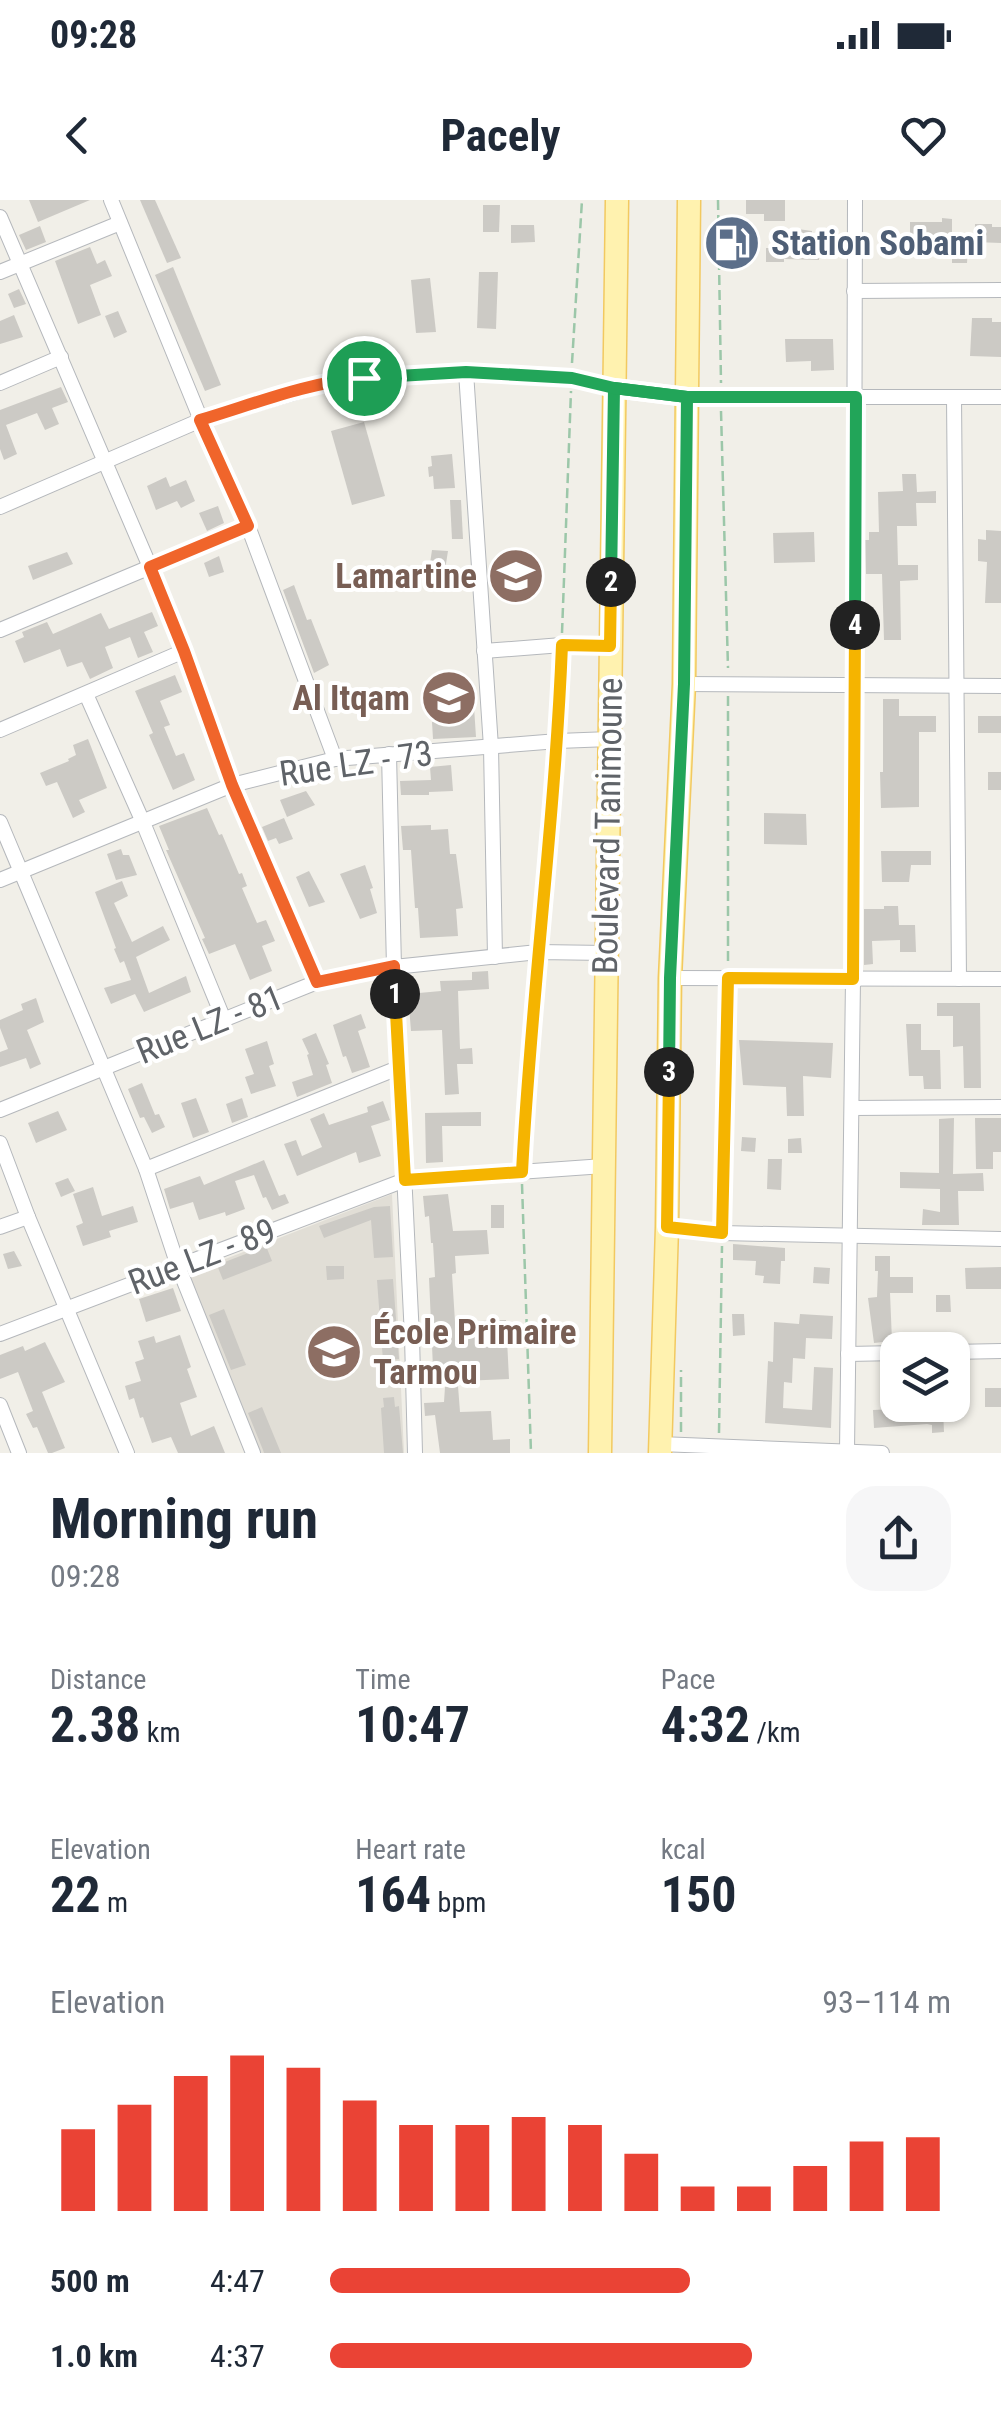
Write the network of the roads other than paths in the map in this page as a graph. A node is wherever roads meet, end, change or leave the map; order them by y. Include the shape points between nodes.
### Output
1 (111, 200) edge
2 (617, 200) edge
3 (690, 200) edge
4 (855, 200) edge
5 (0, 216) edge
6 (120, 223) junction
7 (20, 264) junction
8 (0, 272) edge
9 (854, 290) junction
10 (1001, 290) edge
11 (61, 357) junction
12 (466, 372) junction
13 (0, 383) edge
14 (614, 388) junction
15 (687, 397) junction
16 (856, 397) junction
17 (954, 397) junction
18 (1001, 397) edge
19 (200, 420) junction
20 (107, 462) junction
21 (0, 507) edge
22 (248, 526) junction
23 (150, 567) junction
24 (0, 630) edge
25 (610, 646) junction
26 (184, 651) junction
27 (484, 651) junction
28 (684, 684) junction
29 (854, 685) junction
30 (956, 686) junction
31 (1001, 686) edge
32 (86, 694) junction
33 (0, 730) edge
34 (610, 739) junction
35 (491, 746) junction
36 (390, 754) junction
37 (335, 759) junction
38 (232, 785) junction
39 (142, 820) junction
40 (0, 822) edge
41 (20, 872) junction
42 (0, 880) edge
43 (606, 953) junction
44 (495, 957) junction
45 (394, 966) junction
46 (670, 978) junction
47 (853, 979) junction
48 (959, 979) junction
49 (1001, 980) edge
50 (317, 982) junction
51 (224, 1020) junction
52 (104, 1068) junction
53 (398, 1068) junction
54 (1001, 1107) edge
55 (852, 1108) junction
56 (0, 1110) edge
57 (0, 1142) edge
58 (604, 1166) junction
59 (146, 1169) junction
60 (405, 1180) junction
61 (28, 1217) junction
62 (0, 1227) edge
63 (667, 1227) junction
64 (848, 1237) junction
65 (1001, 1239) edge
66 (178, 1266) junction
67 (68, 1308) junction
68 (0, 1334) edge
69 (1001, 1351) edge
70 (970, 1352) edge
71 (880, 1353) edge
72 (848, 1354) junction
73 (0, 1405) edge
74 (660, 1448) edge
75 (847, 1451) edge
76 (19, 1453) edge
77 (127, 1453) edge
78 (253, 1453) edge
79 (416, 1453) edge
80 (600, 1453) edge
81 (882, 1453) edge

1 - 6 street
2 - 14 main road, Boulevard Tanimoune
3 - 15 main road, Boulevard Tanimoune
4 - 9 street
5 - 7 street
6 - 7 street
6 - 19 street
7 - 8 street
7 - 11 street
9 - 10 street
9 - 16 street
11 - 13 street
11 - 20 street
12 - 14 street via 572,378
12 - 19 street via 338,380
12 - 27 street
14 - 15 street
14 - 25 main road, Boulevard Tanimoune
15 - 16 street
15 - 28 main road, Boulevard Tanimoune
16 - 17 street
16 - 29 street
17 - 18 street
17 - 30 street
19 - 20 street
19 - 22 street
20 - 21 street
20 - 23 street
22 - 23 street
22 - 37 street
23 - 24 street
23 - 26 street
25 - 27 street
25 - 34 main road, Boulevard Tanimoune
26 - 32 street
26 - 38 street
27 - 35 street
28 - 29 street
28 - 46 main road, Boulevard Tanimoune
29 - 30 street
29 - 47 street
30 - 31 street
30 - 48 street
32 - 33 street
32 - 39 street
34 - 35 street, Rue LZ - 73
34 - 43 main road, Boulevard Tanimoune
35 - 36 street, Rue LZ - 73
35 - 44 street
36 - 37 street, Rue LZ - 73
36 - 45 street
37 - 38 street, Rue LZ - 73
38 - 39 street, Rue LZ - 73
38 - 50 street
39 - 41 street, Rue LZ - 73
39 - 51 street
40 - 41 street
41 - 42 street, Rue LZ - 73
41 - 52 street
43 - 44 street, Rue LZ - 81
43 - 58 main road, Boulevard Tanimoune
44 - 45 street, Rue LZ - 81
45 - 50 street, Rue LZ - 81
45 - 53 street
46 - 47 street
46 - 63 main road, Boulevard Tanimoune
47 - 48 street
47 - 55 street
48 - 49 street
50 - 51 street, Rue LZ - 81
51 - 52 street, Rue LZ - 81
52 - 56 street, Rue LZ - 81
52 - 59 street
53 - 59 street
53 - 60 street
54 - 55 street
55 - 64 street
57 - 61 street
58 - 60 street, Rue LZ - 89
58 - 80 main road, Boulevard Tanimoune
59 - 66 street
60 - 66 street, Rue LZ - 89
60 - 79 street
61 - 62 street
61 - 67 street
63 - 64 street
63 - 74 main road, Boulevard Tanimoune
64 - 65 street
64 - 72 street
66 - 67 street, Rue LZ - 89
66 - 78 street
67 - 68 street, Rue LZ - 89
67 - 77 street
69 - 70 street
71 - 72 street
72 - 75 street
73 - 76 street
74 - 75 street
75 - 81 street

